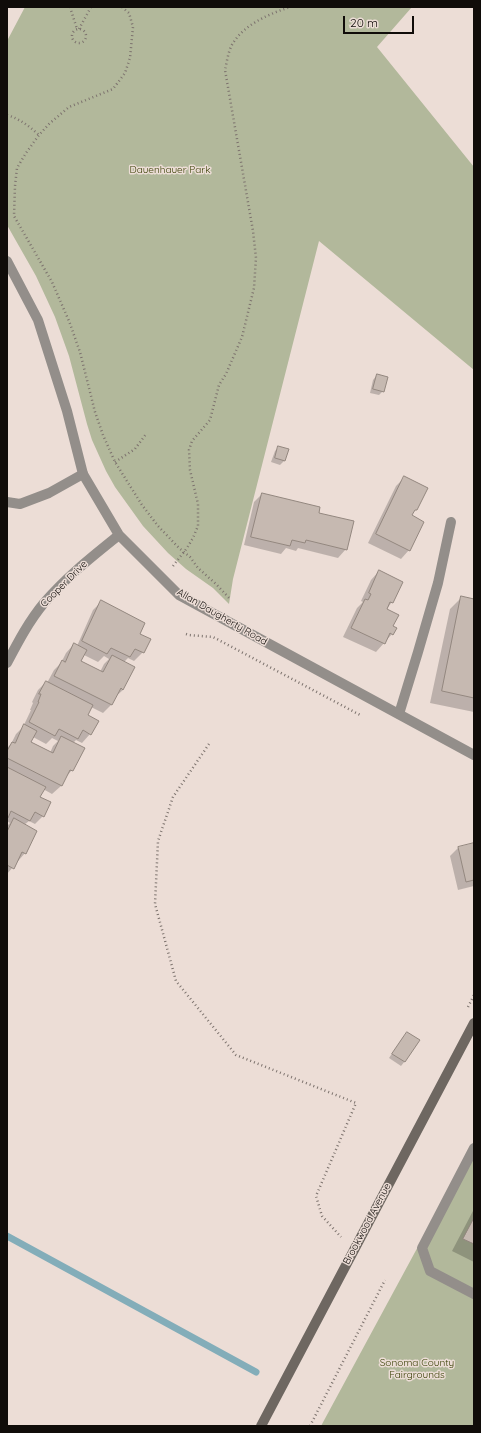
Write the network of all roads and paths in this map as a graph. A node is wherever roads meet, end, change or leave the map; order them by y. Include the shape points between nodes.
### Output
1 (70, 7) edge
2 (91, 7) edge
3 (122, 7) edge
4 (290, 7) edge
5 (78, 29) junction
6 (7, 115) edge
7 (40, 135) junction
8 (7, 261) edge
9 (146, 434) dead end
10 (115, 462) junction
11 (83, 474) junction
12 (7, 502) edge
13 (451, 522) dead end
14 (119, 535) junction
15 (184, 552) junction
16 (230, 599) dead end
17 (186, 634) dead end
18 (8, 659) edge
19 (399, 714) junction
20 (368, 719) dead end
21 (209, 744) dead end
22 (474, 755) edge
23 (474, 1023) edge
24 (474, 1148) edge
25 (353, 1251) junction
26 (385, 1280) dead end
27 (474, 1294) edge
28 (261, 1426) edge
29 (310, 1426) edge

1 - 5 path
2 - 5 path
3 - 7 path via 128,13 133,27 130,58 125,72 113,89 69,107
4 - 15 path via 251,25 240,34 232,44 225,70 253,230 256,258 254,288 242,336 219,385 210,420 192,441 189,450 188,460 199,516 198,526
5 - 5 path via 73,31 72,38 80,43 86,37 84,31
6 - 7 path via 26,123
7 - 10 path via 17,168 14,216 52,282 69,320 95,412
8 - 11 street, Allan Daugherty Road via 38,320 67,411
9 - 10 path via 135,449
10 - 15 path via 142,506
11 - 12 street via 49,493 20,504
11 - 14 street, Allan Daugherty Road
13 - 19 street via 438,583
14 - 18 street, Cooper Drive via 75,570 44,603
14 - 19 street, Allan Daugherty Road via 179,595
15 - 16 path
17 - 20 path via 213,637
19 - 22 street, Allan Daugherty Road
21 - 25 path via 173,796 158,841 155,904 176,981 236,1055 356,1104 316,1196 322,1216
23 - 25 street, Brookwood Avenue
24 - 27 street via 422,1248 430,1271
25 - 28 street, Brookwood Avenue
26 - 29 path

